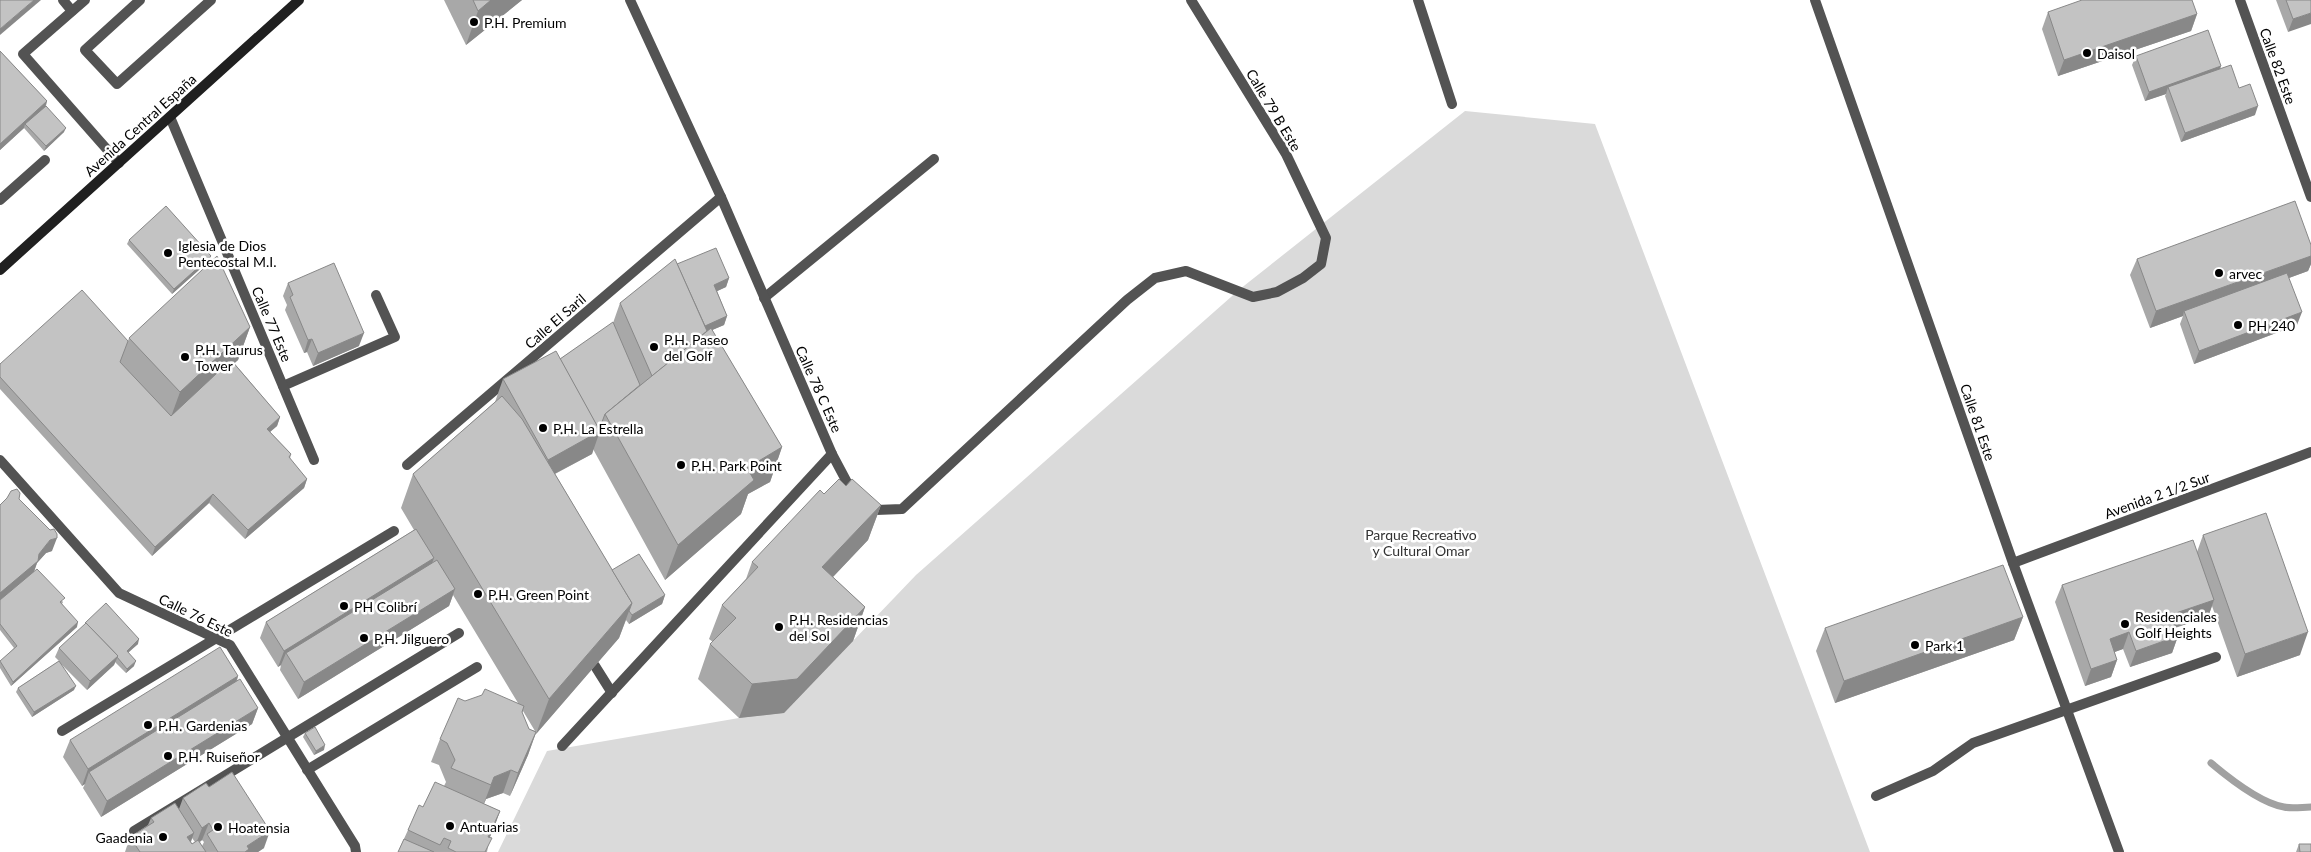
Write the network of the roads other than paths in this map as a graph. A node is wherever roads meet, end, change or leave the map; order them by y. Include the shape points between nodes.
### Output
1 (63, 0) edge
2 (84, 0) edge
3 (140, 0) edge
4 (211, 0) edge
5 (299, 0) edge
6 (630, 0) edge
7 (1191, 0) edge
8 (1418, 0) edge
9 (1815, 0) edge
10 (2240, 0) edge
11 (72, 11) junction
12 (1452, 104) dead end
13 (170, 117) junction
14 (934, 159) dead end
15 (45, 160) dead end
16 (119, 163) junction
17 (720, 197) junction
18 (2311, 197) edge
19 (0, 200) edge
20 (0, 270) edge
21 (376, 295) dead end
22 (764, 298) junction
23 (283, 386) junction
24 (2311, 452) edge
25 (832, 454) junction
26 (0, 460) edge
27 (314, 460) dead end
28 (407, 465) dead end
29 (394, 531) dead end
30 (2013, 563) junction
31 (459, 633) dead end
32 (215, 639) junction
33 (2216, 657) dead end
34 (595, 666) edge
35 (477, 668) dead end
36 (612, 693) junction
37 (2067, 710) junction
38 (62, 731) dead end
39 (287, 738) junction
40 (562, 746) dead end
41 (307, 770) junction
42 (1876, 796) dead end
43 (134, 831) dead end
44 (356, 852) edge
45 (2119, 852) edge

1 - 11 street
2 - 11 street
3 - 4 street via 85,50 117,84
5 - 13 main road, Avenida Central España
6 - 17 street, Calle 78 C Este
7 - 25 street, Calle 79 B Este via 1286,154 1326,238 1321,264 1278,292 1253,297 1186,271 1155,278 1127,300 902,509 876,510 849,486
8 - 12 street
9 - 30 street, Calle 81 Este
10 - 18 street, Calle 82 Este
11 - 16 street via 23,54
13 - 16 main road, Avenida Central España
13 - 23 street, Calle 77 Este
14 - 22 street
15 - 19 street
16 - 20 main road, Avenida Central España
17 - 22 street, Calle 78 C Este
17 - 28 street, Calle El Saril
21 - 23 street via 395,337
22 - 25 street, Calle 78 C Este
23 - 27 street, Calle 77 Este
24 - 30 street, Avenida 2 1/2 Sur
25 - 36 street, Calle 78 C Este
26 - 32 street, Calle 76 Este via 118,593
29 - 32 street
30 - 37 street, Calle 81 Este
31 - 39 street
32 - 38 street
32 - 39 street, Calle 76 Este via 230,645
33 - 37 street
34 - 36 street
35 - 41 street
36 - 40 street, Calle 78 C Este
37 - 42 street via 1973,743 1933,771
37 - 45 street, Calle 81 Este
39 - 41 street, Calle 76 Este
39 - 43 street
41 - 44 street, Calle 76 Este

